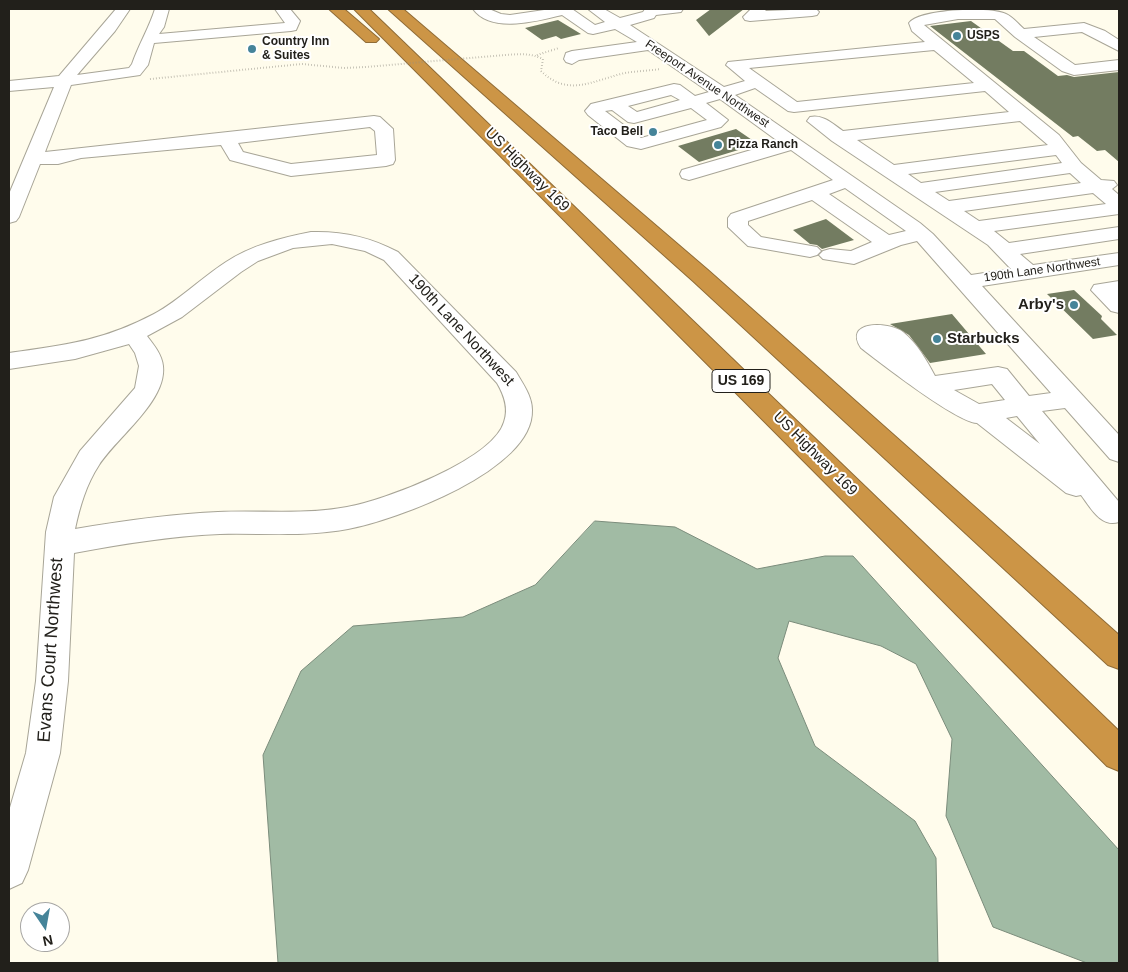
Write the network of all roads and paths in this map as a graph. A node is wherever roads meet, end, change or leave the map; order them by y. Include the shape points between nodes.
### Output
1 (123, 9) edge
2 (162, 9) edge
3 (336, 9) edge
4 (361, 9) edge
5 (395, 9) edge
6 (418, 9) edge
7 (507, 9) edge
8 (562, 9) edge
9 (595, 9) edge
10 (676, 9) edge
11 (760, 9) edge
12 (483, 11) edge
13 (285, 12) edge
14 (812, 12) dead end
15 (618, 25) junction
16 (153, 33) junction
17 (923, 33) junction
18 (1020, 34) junction
19 (651, 45) junction
20 (938, 45) junction
21 (1119, 46) edge
22 (545, 51) dead end
23 (505, 55) dead end
24 (537, 56) dead end
25 (728, 58) junction
26 (572, 59) dead end
27 (765, 62) junction
28 (1119, 65) edge
29 (953, 66) junction
30 (145, 79) dead end
31 (65, 80) junction
32 (757, 82) junction
33 (9, 86) edge
34 (989, 86) junction
35 (488, 91) junction
36 (790, 93) junction
37 (723, 94) junction
38 (1006, 100) junction
39 (693, 102) junction
40 (1024, 115) junction
41 (474, 118) junction
42 (816, 121) junction
43 (1043, 130) junction
44 (1014, 134) dead end
45 (838, 137) junction
46 (227, 139) junction
47 (794, 144) junction
48 (891, 149) dead end
49 (1060, 149) junction
50 (862, 152) junction
51 (34, 158) junction
52 (1074, 167) junction
53 (891, 171) junction
54 (689, 174) dead end
55 (849, 182) junction
56 (1119, 184) edge
57 (15, 187) edge
58 (1097, 187) junction
59 (918, 189) junction
60 (815, 192) junction
61 (1119, 206) edge
62 (945, 208) junction
63 (9, 217) edge
64 (976, 228) junction
65 (1119, 233) edge
66 (920, 234) junction
67 (887, 243) junction
68 (1004, 250) junction
69 (1119, 259) edge
70 (1027, 272) junction
71 (965, 282) junction
72 (1119, 288) edge
73 (1119, 306) edge
74 (132, 333) junction
75 (9, 361) edge
76 (1071, 398) junction
77 (1025, 406) junction
78 (982, 413) junction
79 (1119, 452) edge
80 (1116, 516) edge
81 (59, 544) junction
82 (1119, 655) edge
83 (1119, 754) edge
84 (9, 870) edge

1 - 31 street
2 - 16 street
3 - 41 highway via 406,69
4 - 41 highway, US Highway 169 / US 169
5 - 35 highway, US Highway 169
6 - 35 highway
7 - 12 street
8 - 12 street via 508,21
8 - 15 street via 594,30
9 - 15 street, Freeport Avenue Northwest
10 - 15 street via 651,11 649,15
11 - 14 street via 750,17
13 - 16 street via 293,24 284,28
15 - 19 street, Freeport Avenue Northwest
16 - 31 street via 134,72
17 - 18 street via 916,23 921,20 982,13 999,16
17 - 20 street
17 - 25 street
18 - 21 street via 1084,27
18 - 28 street via 1068,68
19 - 26 street via 572,56
19 - 37 street, Freeport Avenue Northwest
20 - 27 street
20 - 29 street
22 - 24 path
23 - 30 path, bridge via 344,68 302,64
25 - 27 street
25 - 32 street
27 - 29 street via 780,76
29 - 34 street via 971,72
31 - 33 street
31 - 51 street
32 - 36 street
32 - 37 street
34 - 36 street
34 - 38 street
35 - 82 highway, US Highway 169 via 701,276
36 - 42 street
37 - 39 street
37 - 47 street, Freeport Avenue Northwest
38 - 40 street
38 - 42 street
39 - 39 street via 719,120 641,144 633,142 594,111 615,104 634,118
40 - 43 street
40 - 45 street
41 - 83 highway, US Highway 169 / US 169
42 - 45 street
43 - 44 street
43 - 49 street
45 - 50 street
46 - 46 street via 374,121 384,130 386,160 291,170 236,156
46 - 51 street
47 - 54 street
47 - 55 street, Freeport Avenue Northwest
48 - 50 street
49 - 52 street
49 - 53 street
50 - 53 street
51 - 57 street
52 - 58 street
52 - 59 street
53 - 59 street
55 - 60 street
55 - 66 street, Freeport Avenue Northwest
56 - 58 street
57 - 63 street
58 - 61 street
58 - 62 street
59 - 62 street
60 - 67 street
60 - 67 street via 738,218 738,227 755,242 854,258
61 - 64 street
62 - 64 street
64 - 68 street
65 - 68 street
66 - 67 street
66 - 71 street, Freeport Avenue Northwest
68 - 70 street
69 - 70 street, 190th Lane Northwest
70 - 71 street, 190th Lane Northwest
71 - 76 street, Freeport Avenue Northwest
72 - 73 street via 1102,290
74 - 75 street, 190th Lane Northwest via 113,342 83,349
74 - 81 street, Evans Court Northwest via 149,357 152,377 146,391 103,440 77,478 68,496
74 - 81 street, 190th Lane Northwest via 174,312 250,256 291,242 329,238 356,240 391,256 507,378 517,391 518,421 502,447 488,459 424,494 373,513 317,521 186,525
76 - 77 street
76 - 79 street, Freeport Avenue Northwest
77 - 78 street
77 - 78 street via 998,375 928,385 975,414
77 - 80 street
78 - 80 street
81 - 84 street, Evans Court Northwest via 52,681 43,753

